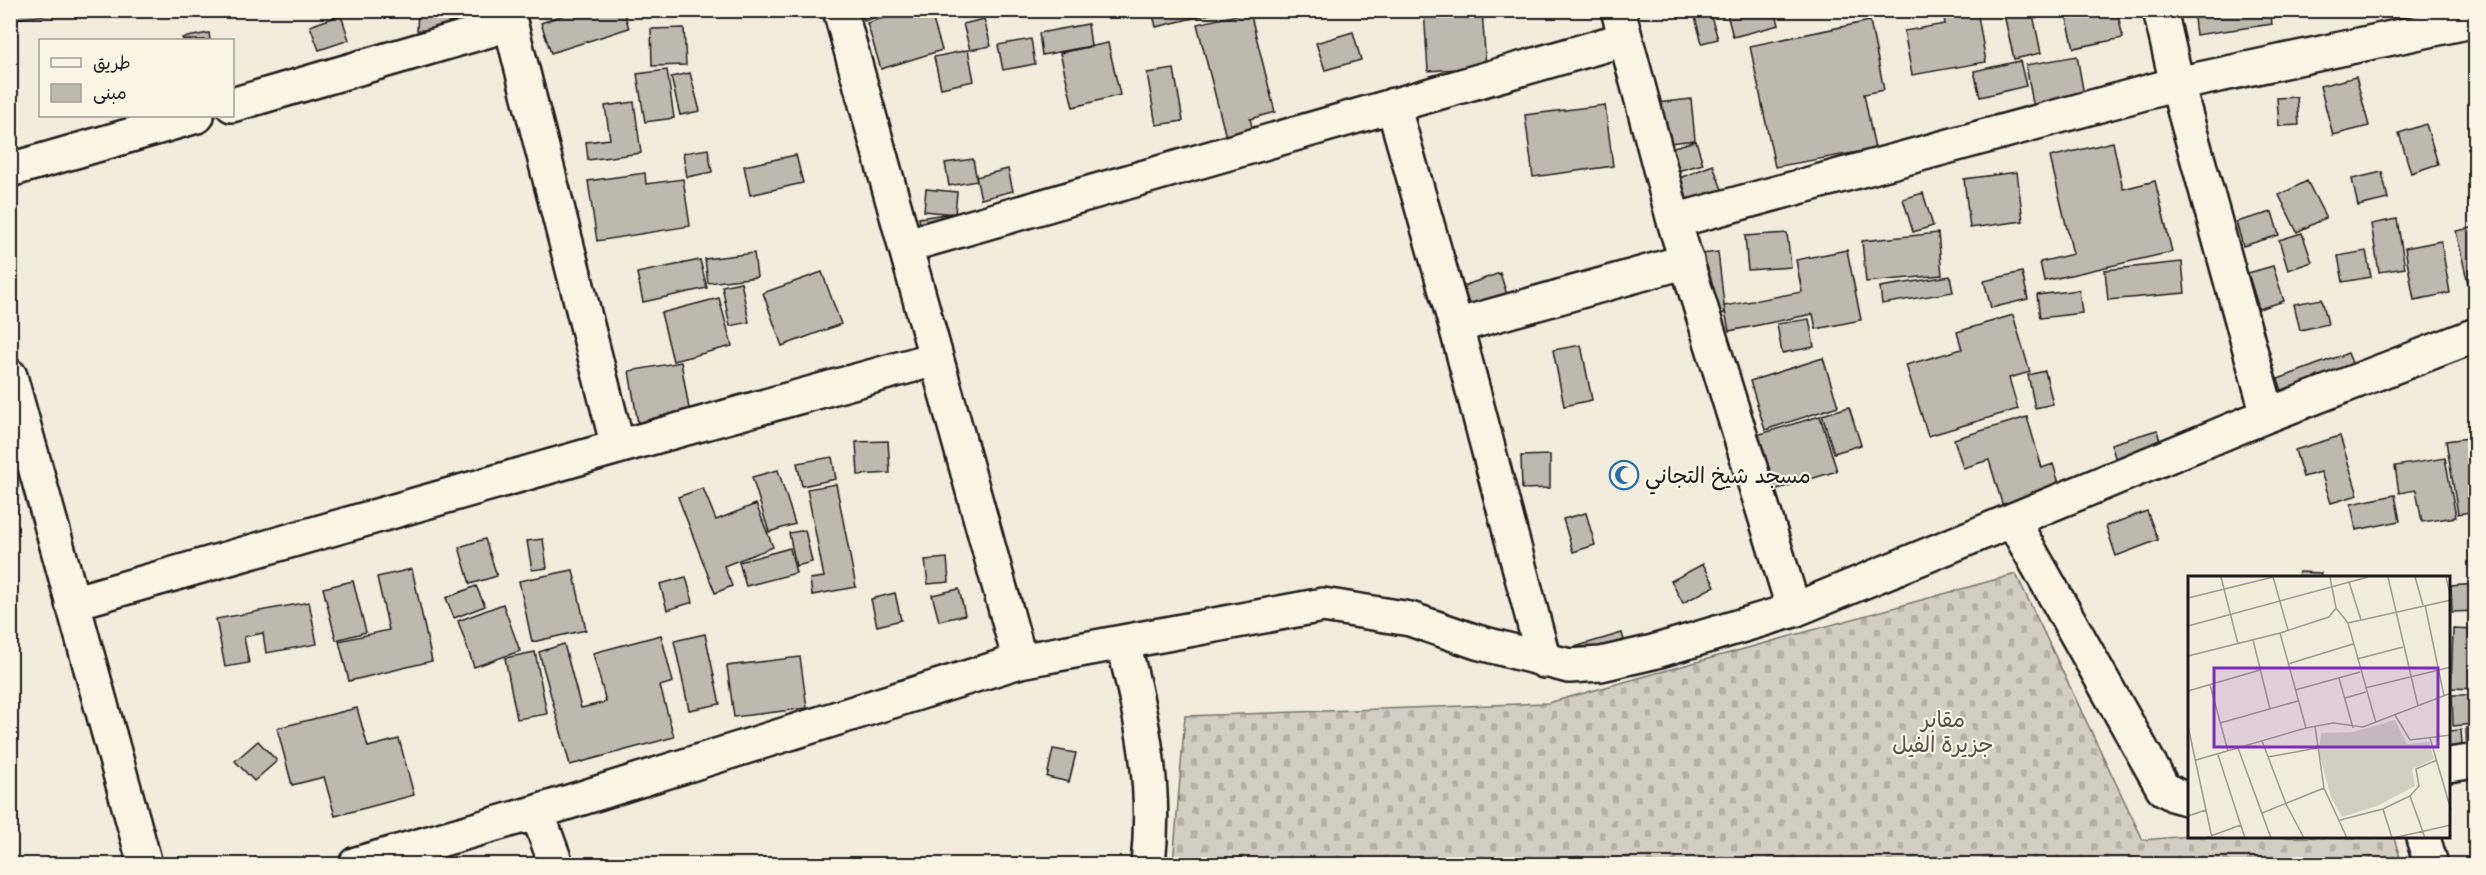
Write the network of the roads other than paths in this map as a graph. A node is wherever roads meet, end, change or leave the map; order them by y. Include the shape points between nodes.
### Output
1 (840, 10) edge
2 (2160, 10) edge
3 (508, 17) edge
4 (2475, 20) edge
5 (1622, 25) edge
6 (2177, 84) junction
7 (234, 104) edge
8 (1393, 105) junction
9 (194, 117) edge
10 (10, 170) edge
11 (1674, 221) junction
12 (905, 246) junction
13 (1687, 261) junction
14 (1456, 326) junction
15 (2475, 335) edge
16 (935, 359) junction
17 (10, 376) edge
18 (2268, 415) junction
19 (618, 447) junction
20 (2013, 520) junction
21 (72, 603) junction
22 (1794, 610) junction
23 (1124, 642) junction
24 (1020, 661) junction
25 (1544, 661) junction
26 (2475, 761) edge
27 (2450, 765) edge
28 (2188, 799) edge
29 (537, 812) junction
30 (2424, 839) edge
31 (145, 864) edge
32 (356, 864) edge
33 (556, 864) edge
34 (1148, 864) edge
35 (2431, 864) edge

1 - 12 street
2 - 6 street
3 - 7 street
3 - 19 street
4 - 6 street
5 - 8 street
5 - 11 street
6 - 11 street
6 - 18 street
8 - 12 street
8 - 14 street
9 - 10 street
11 - 13 street
12 - 16 street
13 - 14 street
13 - 22 street
14 - 25 street
15 - 18 street
16 - 19 street
16 - 24 street
17 - 21 street
18 - 20 street
19 - 21 street
20 - 22 street
20 - 28 street via 2163,788
21 - 31 street
22 - 25 street via 1601,664 1569,666
23 - 24 street
23 - 25 street via 1323,605 1410,619
23 - 34 street via 1142,715 1151,788
24 - 29 street
26 - 27 street
29 - 32 street
29 - 33 street
30 - 35 street

